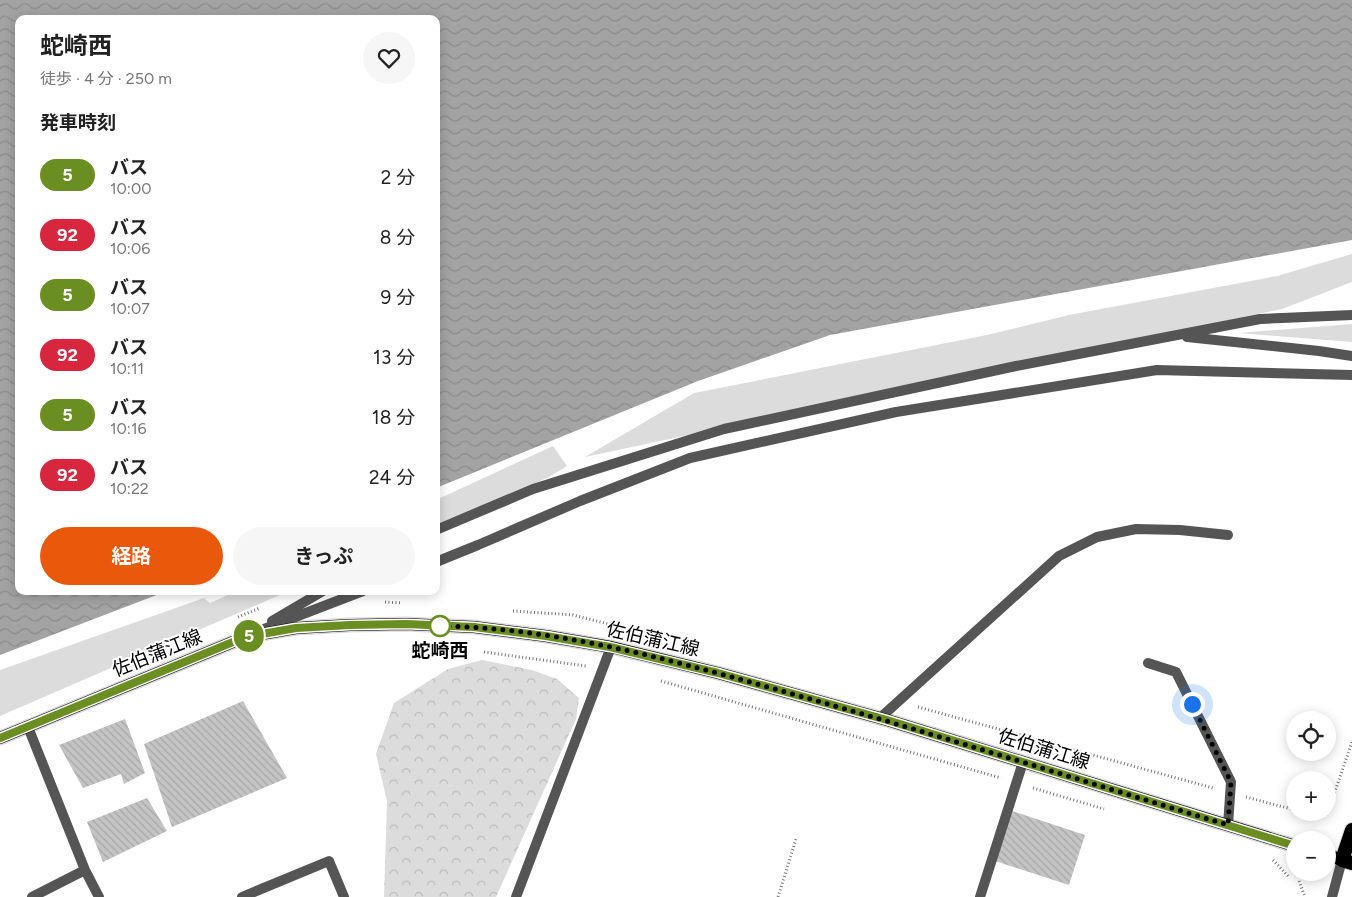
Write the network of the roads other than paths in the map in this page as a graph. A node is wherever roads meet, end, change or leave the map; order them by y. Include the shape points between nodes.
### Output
1 (1352, 315) edge
2 (1176, 336) junction
3 (1352, 356) edge
4 (1352, 375) edge
5 (440, 528) edge
6 (1228, 535) dead end
7 (440, 560) edge
8 (317, 595) edge
9 (353, 595) edge
10 (245, 637) junction
11 (610, 647) junction
12 (1148, 662) dead end
13 (880, 718) junction
14 (28, 727) junction
15 (0, 738) edge
16 (1023, 762) junction
17 (1228, 825) junction
18 (1352, 830) edge
19 (1286, 843) edge
20 (1347, 861) edge
21 (85, 870) junction
22 (32, 897) edge
23 (99, 897) edge
24 (242, 897) edge
25 (344, 897) edge
26 (516, 897) edge
27 (980, 897) edge
28 (1332, 897) edge

1 - 2 street via 1260,319
2 - 3 street
2 - 5 street via 1016,366 724,429 533,490
4 - 7 street via 1157,370 896,412 690,458
6 - 13 street via 1136,529 1097,537 1059,556
8 - 10 street
9 - 10 street
10 - 11 main road, 佐伯蒲江線 via 296,628 406,624 474,627
10 - 14 main road, 佐伯蒲江線
11 - 13 main road, 佐伯蒲江線
11 - 26 street
12 - 17 street via 1176,672 1231,782
13 - 16 main road, 佐伯蒲江線
14 - 15 main road, 佐伯蒲江線
14 - 21 street
16 - 17 main road, 佐伯蒲江線
16 - 27 street
17 - 19 main road, 佐伯蒲江線
18 - 20 highway
20 - 28 street
21 - 22 street
21 - 23 street
24 - 25 street via 329,861

